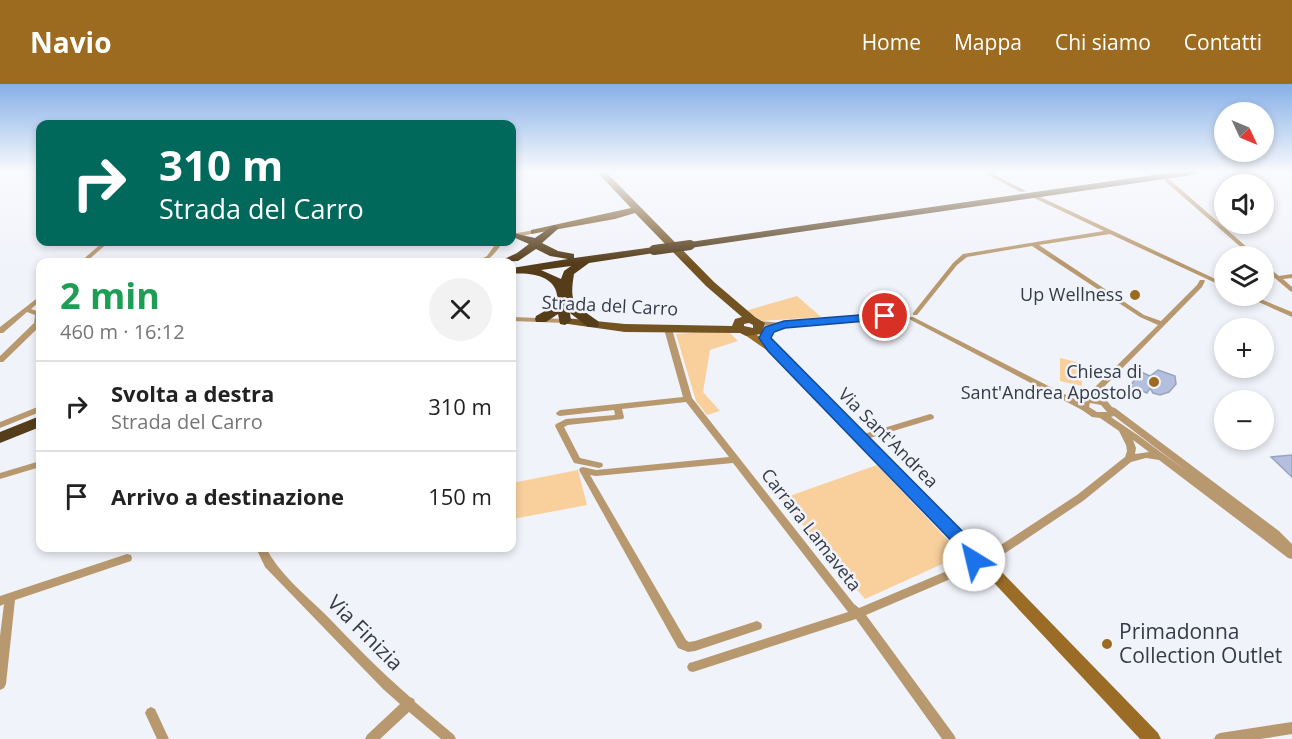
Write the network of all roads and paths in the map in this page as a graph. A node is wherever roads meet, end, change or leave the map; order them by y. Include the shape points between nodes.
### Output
1 (631, 203) edge
2 (975, 203) edge
3 (979, 203) edge
4 (1047, 203) edge
5 (1199, 203) edge
6 (640, 212) junction
7 (554, 228) joint
8 (1108, 232) junction
9 (516, 236) edge
10 (535, 238) junction
11 (687, 243) junction
12 (1033, 244) junction
13 (101, 246) edge
14 (498, 246) edge
15 (1244, 246) edge
16 (612, 254) junction
17 (88, 258) edge
18 (487, 258) edge
19 (515, 258) edge
20 (516, 268) edge
21 (516, 270) edge
22 (1274, 275) edge
23 (1292, 276) edge
24 (1278, 278) junction
25 (1205, 283) junction
26 (1214, 284) edge
27 (1292, 290) edge
28 (36, 302) edge
29 (567, 303) junction
30 (1273, 306) edge
31 (730, 307) junction
32 (28, 310) junction
33 (36, 313) edge
34 (1292, 314) edge
35 (910, 315) junction
36 (516, 319) edge
37 (541, 319) junction
38 (565, 321) junction
39 (593, 324) junction
40 (719, 324) junction
41 (784, 324) junction
42 (1162, 324) junction
43 (36, 326) edge
44 (706, 327) junction
45 (668, 329) junction
46 (753, 329) junction
47 (0, 331) edge
48 (0, 360) edge
49 (1106, 383) junction
50 (688, 399) junction
51 (1088, 403) junction
52 (1104, 403) junction
53 (617, 407) junction
54 (1112, 410) junction
55 (36, 411) edge
56 (560, 413) dead end
57 (36, 417) edge
58 (930, 417) dead end
59 (1103, 417) junction
60 (36, 424) edge
61 (0, 425) edge
62 (1121, 429) junction
63 (0, 431) edge
64 (0, 438) edge
65 (860, 438) junction
66 (1163, 457) junction
67 (1128, 459) junction
68 (734, 460) junction
69 (36, 465) edge
70 (599, 465) dead end
71 (0, 476) edge
72 (1276, 534) junction
73 (1292, 543) edge
74 (263, 552) edge
75 (1292, 553) edge
76 (127, 558) dead end
77 (982, 561) junction
78 (5, 600) edge
79 (858, 612) junction
80 (757, 626) dead end
81 (693, 667) dead end
82 (0, 684) edge
83 (410, 703) junction
84 (150, 713) dead end
85 (1292, 728) edge
86 (163, 739) edge
87 (371, 739) edge
88 (450, 739) edge
89 (950, 739) edge
90 (1152, 739) edge
91 (1220, 739) edge

1 - 6 main road, Via Sant'Andrea
2 - 11 highway
3 - 11 highway
4 - 8 street
5 - 15 street
6 - 7 main road
6 - 31 main road, Via Sant'Andrea
7 - 10 highway
8 - 12 street
8 - 25 street via 1195,272
9 - 10 highway
10 - 16 highway via 544,251 556,255
10 - 19 highway via 526,254
11 - 16 highway, bridge
12 - 35 street via 965,255
12 - 42 street
13 - 17 street
14 - 18 street
16 - 20 highway
16 - 29 highway via 571,268
21 - 29 highway via 542,273 561,285
22 - 24 street
23 - 24 street
24 - 27 street
25 - 26 street
25 - 42 street
28 - 32 street
29 - 37 highway
29 - 38 highway
29 - 39 highway
30 - 34 street
31 - 40 main road
31 - 46 main road, Via Sant'Andrea
32 - 33 street
32 - 47 street
35 - 41 street, Strada del Carro
35 - 51 street via 1058,394
36 - 37 street, Strada del Carro
37 - 38 street, Strada del Carro
38 - 39 main road, Strada del Carro
39 - 45 main road, Strada del Carro
40 - 44 main road, Strada del Carro
40 - 46 main road, Strada del Carro
41 - 46 street, Strada del Carro
41 - 46 street, Strada del Carro
42 - 49 street
43 - 48 street
44 - 45 main road, Strada del Carro
44 - 46 main road, Strada del Carro
45 - 50 street, Carrara Lamaveta
46 - 65 street, Via Sant'Andrea
49 - 51 street
49 - 52 street via 1102,392
50 - 53 street
50 - 68 street, Carrara Lamaveta
51 - 52 street
51 - 59 street
52 - 54 street
53 - 56 street
53 - 70 street via 620,417 559,426 577,461
54 - 59 street
54 - 72 street
55 - 61 street
57 - 63 highway
58 - 65 street
59 - 62 street
60 - 64 highway
62 - 66 street
62 - 67 street via 1131,446
65 - 77 street, Via Sant'Andrea
66 - 67 street
66 - 75 street
67 - 77 street via 1080,498
68 - 79 street, Carrara Lamaveta via 850,607
68 - 80 street via 596,473 583,470 682,644 694,646
69 - 71 street
72 - 73 street
72 - 75 street
74 - 83 street, Via Finizia via 269,564 306,603
76 - 78 street
77 - 79 street
77 - 90 street, Via Sant'Andrea
78 - 82 street
79 - 81 street
79 - 89 street, Carrara Lamaveta
83 - 87 street
83 - 88 street, Via Finizia
84 - 86 street
85 - 91 street

